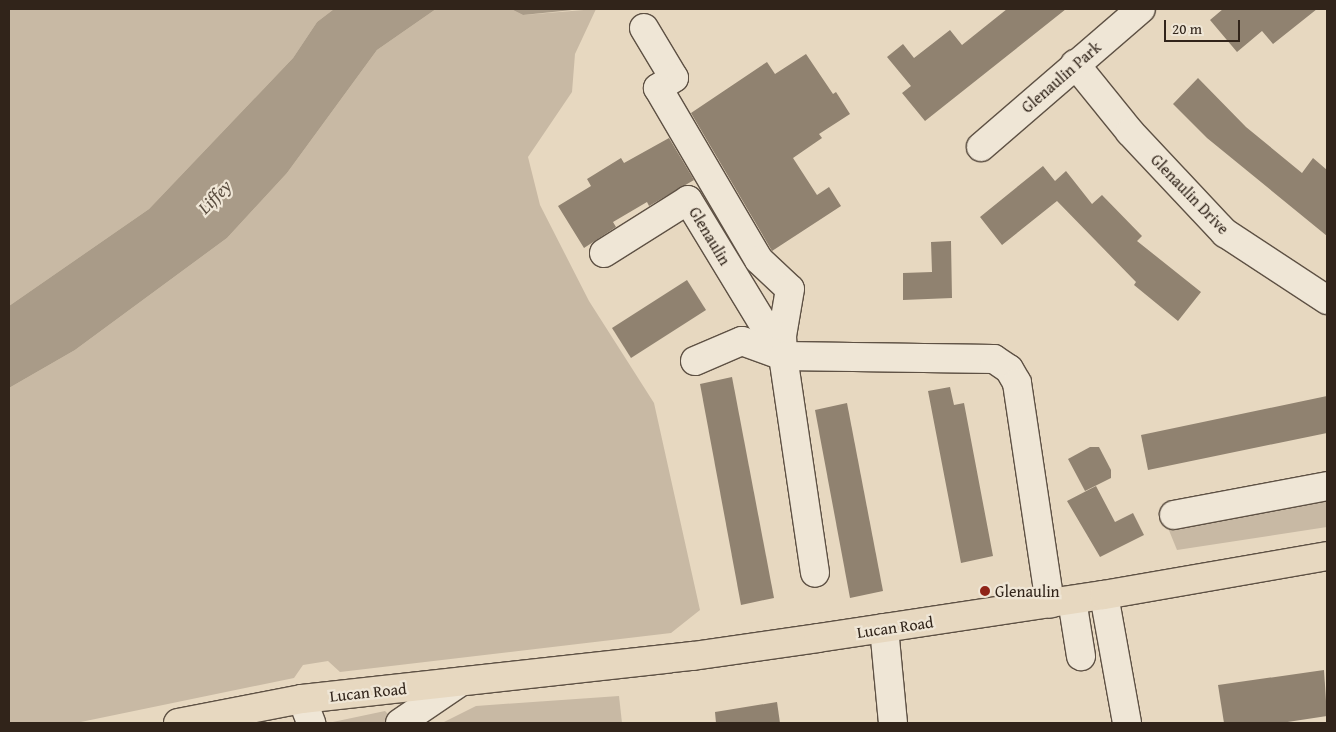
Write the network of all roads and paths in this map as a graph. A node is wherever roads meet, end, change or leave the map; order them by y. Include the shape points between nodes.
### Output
1 (1142, 9) edge
2 (644, 28) dead end
3 (1075, 64) junction
4 (981, 147) dead end
5 (604, 253) dead end
6 (1327, 300) edge
7 (783, 356) junction
8 (696, 361) dead end
9 (1327, 486) edge
10 (1174, 515) dead end
11 (1327, 556) edge
12 (815, 573) dead end
13 (1104, 595) junction
14 (1061, 602) junction
15 (884, 628) junction
16 (1081, 656) dead end
17 (460, 682) junction
18 (307, 711) edge
19 (178, 723) edge
20 (400, 723) edge
21 (893, 723) edge
22 (1127, 723) edge

1 - 3 street, Glenaulin Park
2 - 7 street via 674,78 658,88 760,260 790,288 782,336
3 - 4 street, Glenaulin Park
3 - 6 street, Glenaulin Drive via 1130,132 1225,233
5 - 7 street, Glenaulin via 688,200
7 - 8 street via 742,341
7 - 12 street, Glenaulin
7 - 14 street via 994,358 1010,369 1017,383
9 - 10 street
11 - 13 main road, Lucan Road
13 - 14 main road, Lucan Road
13 - 22 street
14 - 15 main road, Lucan Road
14 - 16 street
15 - 17 main road, Lucan Road via 693,656
15 - 21 street
17 - 18 main road, Lucan Road
17 - 20 street, Lucan Road
18 - 19 main road, Lucan Road

